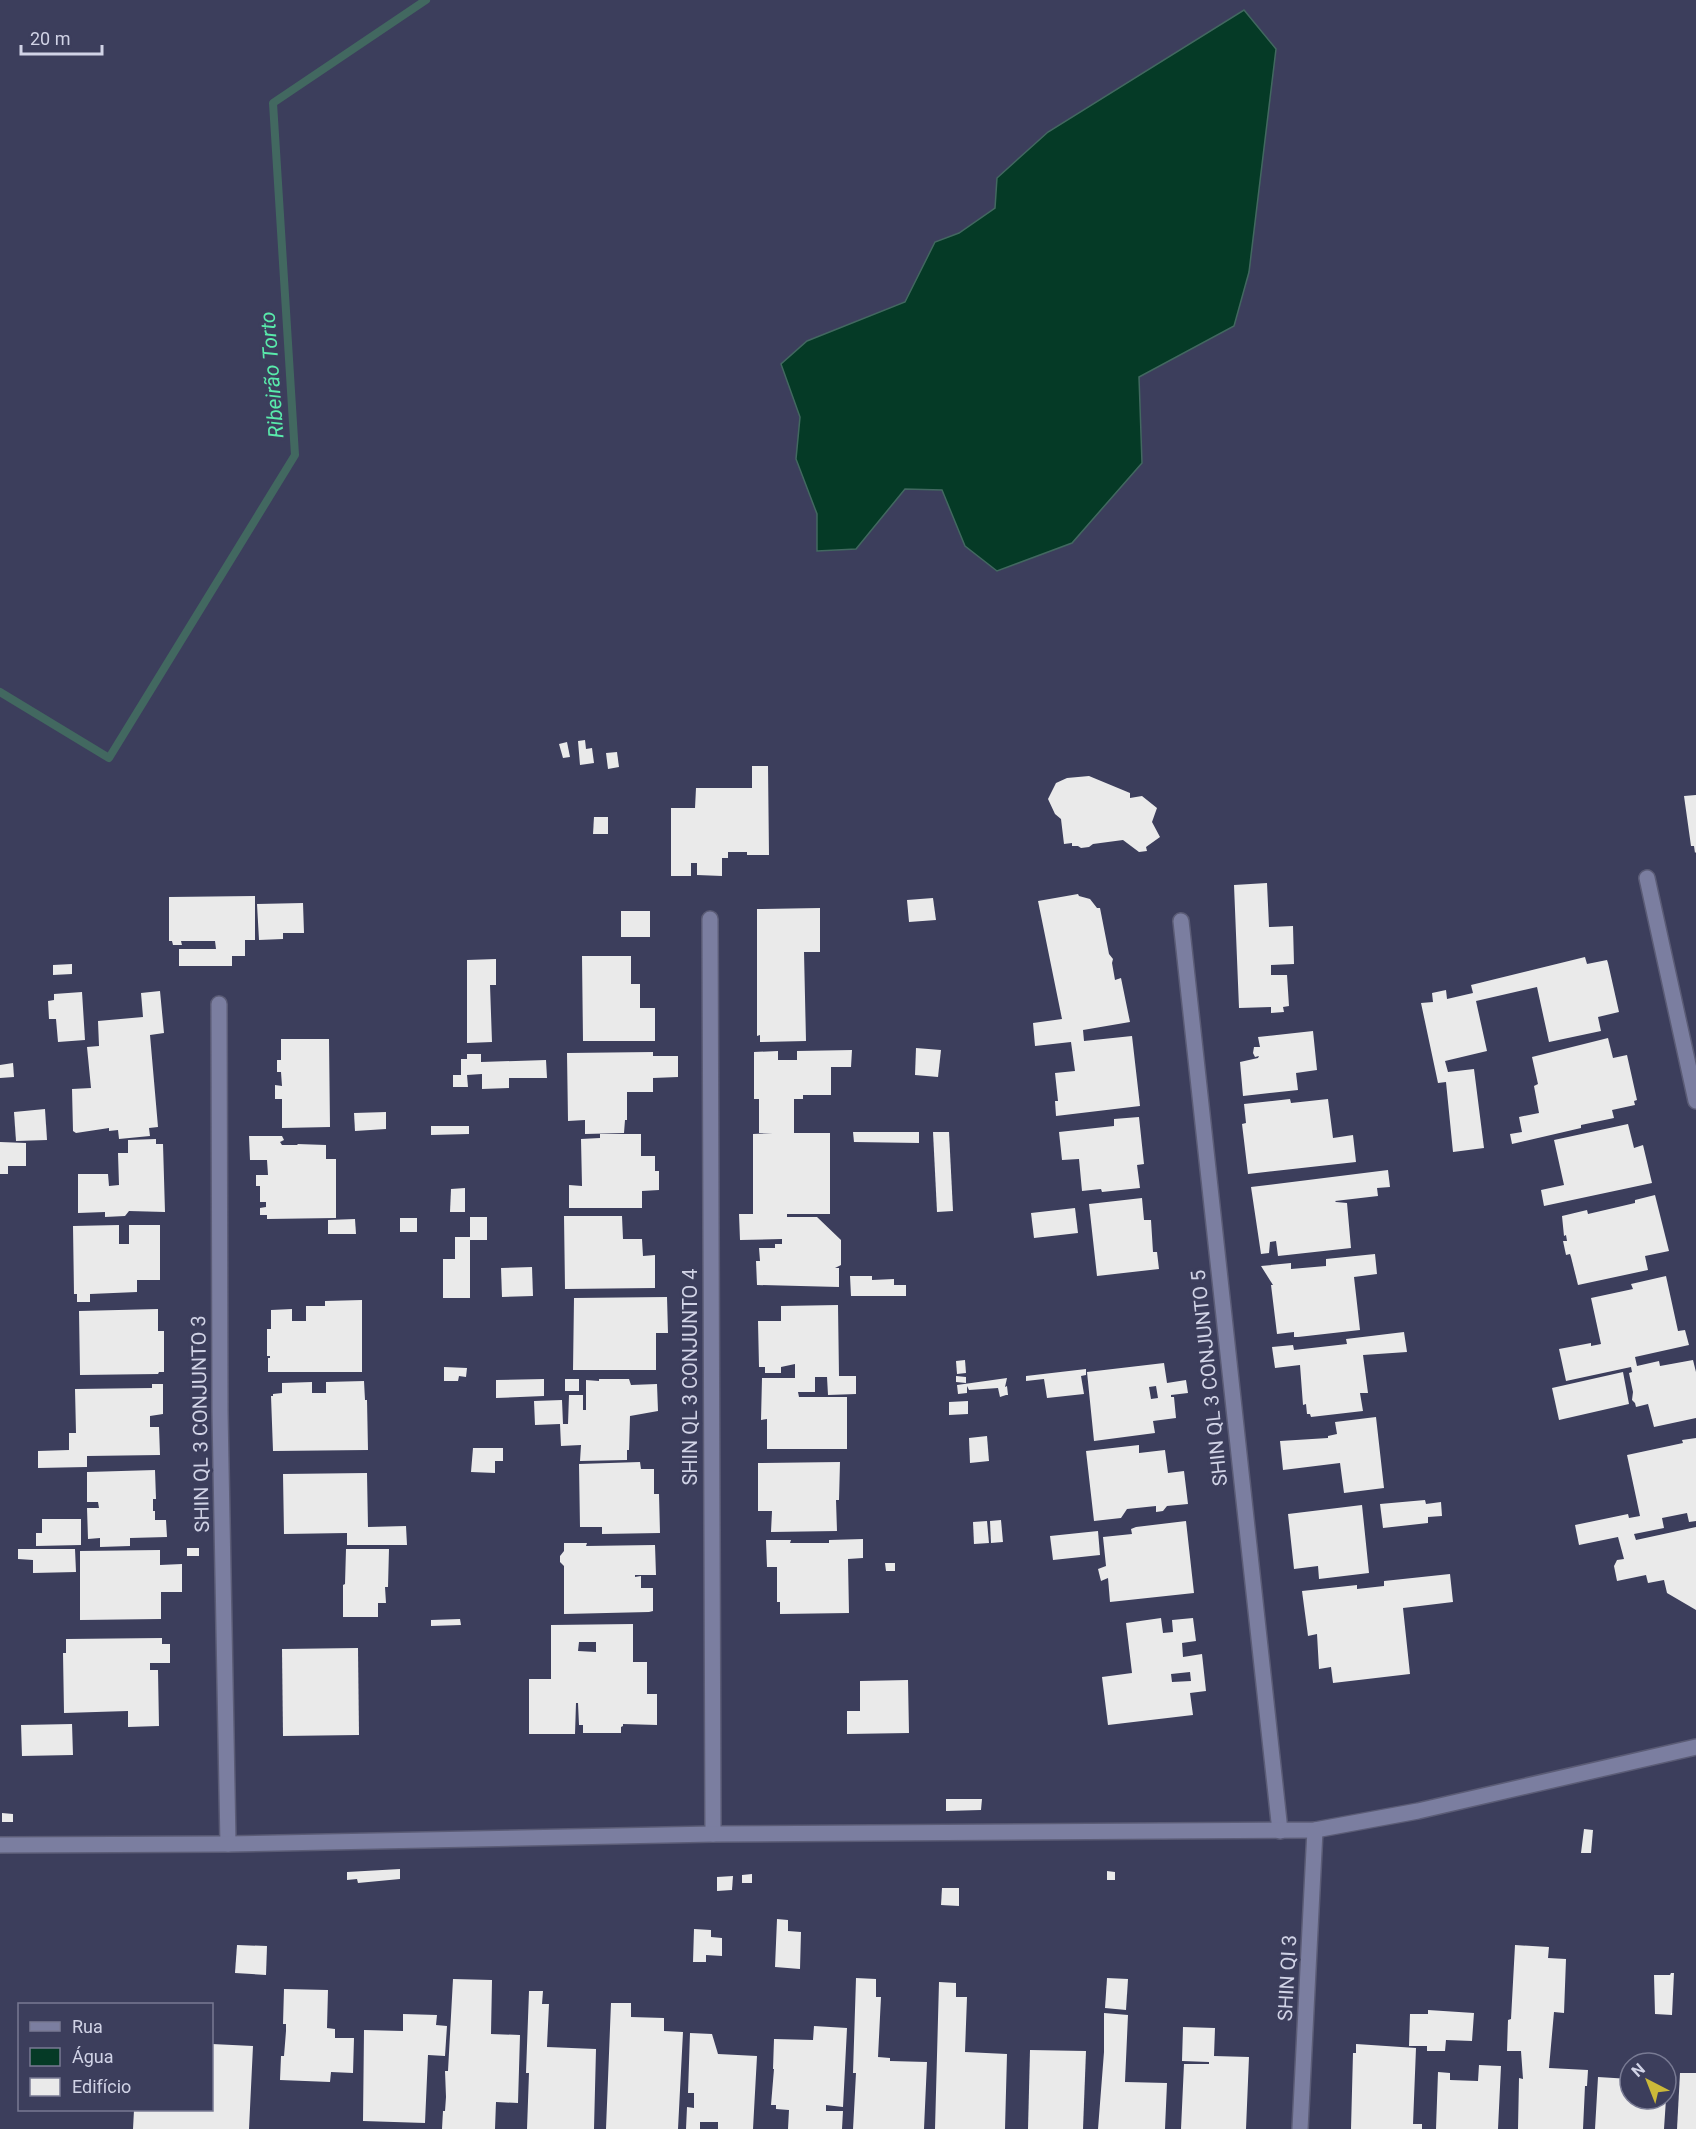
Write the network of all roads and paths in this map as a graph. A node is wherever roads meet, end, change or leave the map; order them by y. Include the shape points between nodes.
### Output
1 (1647, 878) dead end
2 (710, 920) dead end
3 (1180, 921) dead end
4 (219, 1004) dead end
5 (1696, 1101) edge
6 (1696, 1747) edge
7 (1315, 1830) junction
8 (1280, 1831) junction
9 (713, 1834) junction
10 (228, 1844) junction
11 (0, 1845) edge
12 (1300, 2129) edge

1 - 5 street
2 - 9 street, SHIN QL 3 CONJUNTO 4
3 - 8 street, SHIN QL 3 CONJUNTO 5
4 - 10 street, SHIN QL 3 CONJUNTO 3 via 220,1412
6 - 7 street
7 - 8 street
7 - 12 street, SHIN QI 3
8 - 9 street
9 - 10 street
10 - 11 street

